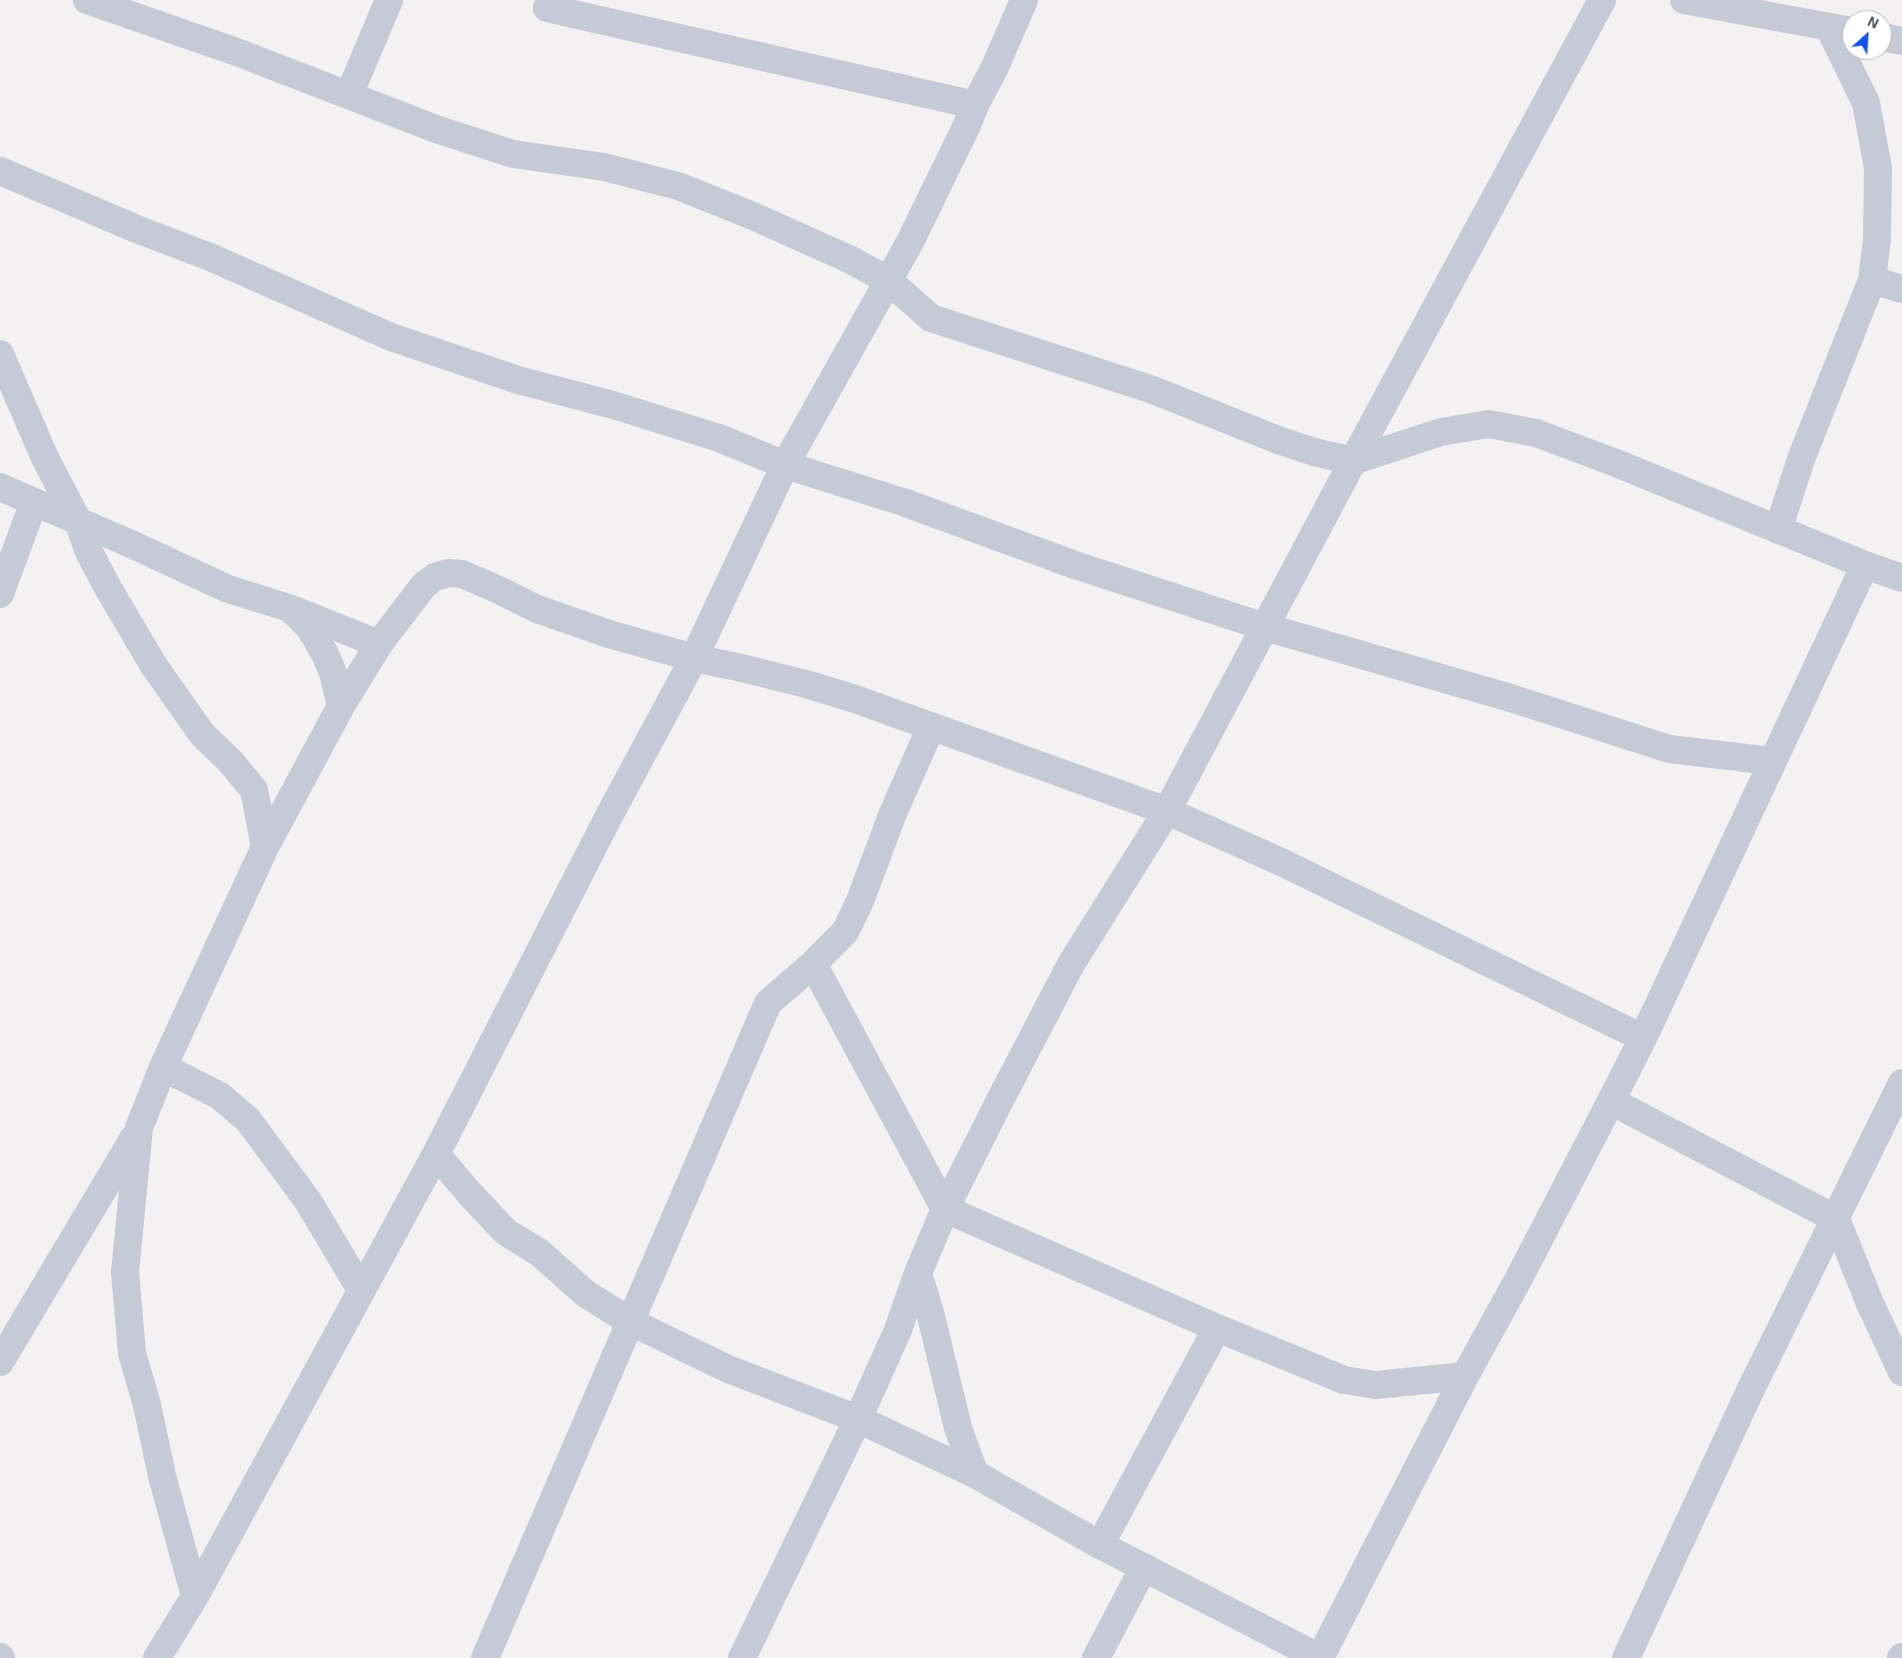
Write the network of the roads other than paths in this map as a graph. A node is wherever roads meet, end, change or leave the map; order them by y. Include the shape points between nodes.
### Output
1 (87, 0) edge
2 (389, 0) edge
3 (1024, 0) edge
4 (1602, 0) edge
5 (1684, 0) edge
6 (547, 8) dead end
7 (1841, 29) edge
8 (349, 95) junction
9 (975, 105) junction
10 (0, 171) edge
11 (889, 280) junction
12 (1872, 280) junction
13 (1902, 289) edge
14 (0, 354) edge
15 (1353, 461) junction
16 (785, 465) junction
17 (0, 487) edge
18 (34, 502) junction
19 (78, 521) junction
20 (1778, 530) junction
21 (1865, 565) junction
22 (1902, 578) edge
23 (0, 594) edge
24 (289, 608) junction
25 (1265, 627) junction
26 (379, 644) junction
27 (694, 658) junction
28 (341, 706) junction
29 (931, 727) junction
30 (1772, 761) junction
31 (1166, 811) junction
32 (265, 847) junction
33 (813, 964) junction
34 (1642, 1038) junction
35 (163, 1067) junction
36 (1902, 1083) edge
37 (1611, 1101) junction
38 (139, 1128) junction
39 (436, 1154) junction
40 (945, 1210) junction
41 (1836, 1220) junction
42 (918, 1273) junction
43 (361, 1290) junction
44 (631, 1322) junction
45 (1217, 1328) junction
46 (0, 1362) edge
47 (1902, 1372) edge
48 (1465, 1376) junction
49 (858, 1419) junction
50 (975, 1474) junction
51 (1100, 1545) junction
52 (1144, 1567) junction
53 (195, 1596) junction
54 (157, 1658) edge
55 (485, 1658) edge
56 (742, 1658) edge
57 (1096, 1658) edge
58 (1320, 1658) edge
59 (1626, 1658) edge

1 - 8 street
2 - 8 street
3 - 9 street
4 - 15 street
5 - 7 street
6 - 9 street
7 - 12 street via 1866,103 1878,168 1877,239
8 - 11 street via 436,129 513,154 604,167 678,186 818,244
9 - 11 street
10 - 16 street via 210,257 391,338 518,380 719,438
11 - 15 street via 931,318 1153,390 1278,440
11 - 16 street
12 - 13 street
12 - 20 street via 1802,459
14 - 19 street via 45,458
15 - 20 street via 1441,432 1489,424 1536,433
15 - 25 street
16 - 25 street via 903,502 1075,565
16 - 27 street
17 - 18 street
18 - 19 street
18 - 23 street
19 - 24 street via 228,589
19 - 32 street via 100,574 154,666 202,734 232,762 254,790
20 - 21 street
21 - 22 street
21 - 30 street
24 - 26 street
24 - 28 street via 310,628 326,656 334,673
25 - 30 street via 1514,699 1669,749
25 - 31 street
26 - 27 street via 424,585 448,573 462,574 537,609 591,628
26 - 28 street
27 - 29 street via 806,684
27 - 39 street via 610,814
28 - 32 street
29 - 31 street
29 - 33 street via 846,932
30 - 34 street
31 - 34 street via 1279,861
31 - 40 street via 1071,964
32 - 35 street
33 - 40 street
33 - 44 street via 768,1003
34 - 37 street
35 - 38 street
35 - 43 street via 220,1096 248,1120 308,1201
36 - 41 street
37 - 41 street
37 - 48 street
38 - 46 street
38 - 53 street via 125,1272 132,1353
39 - 43 street
39 - 44 street via 506,1232 540,1253 586,1294
40 - 42 street
40 - 45 street
41 - 47 street
41 - 59 street via 1749,1392
42 - 49 street via 898,1330
42 - 50 street via 932,1316 958,1428
43 - 53 street
44 - 49 street via 728,1369
44 - 55 street
45 - 48 street via 1344,1380 1376,1385
45 - 51 street
48 - 58 street
49 - 50 street
49 - 56 street
50 - 51 street
51 - 52 street
52 - 57 street
52 - 58 street
53 - 54 street

